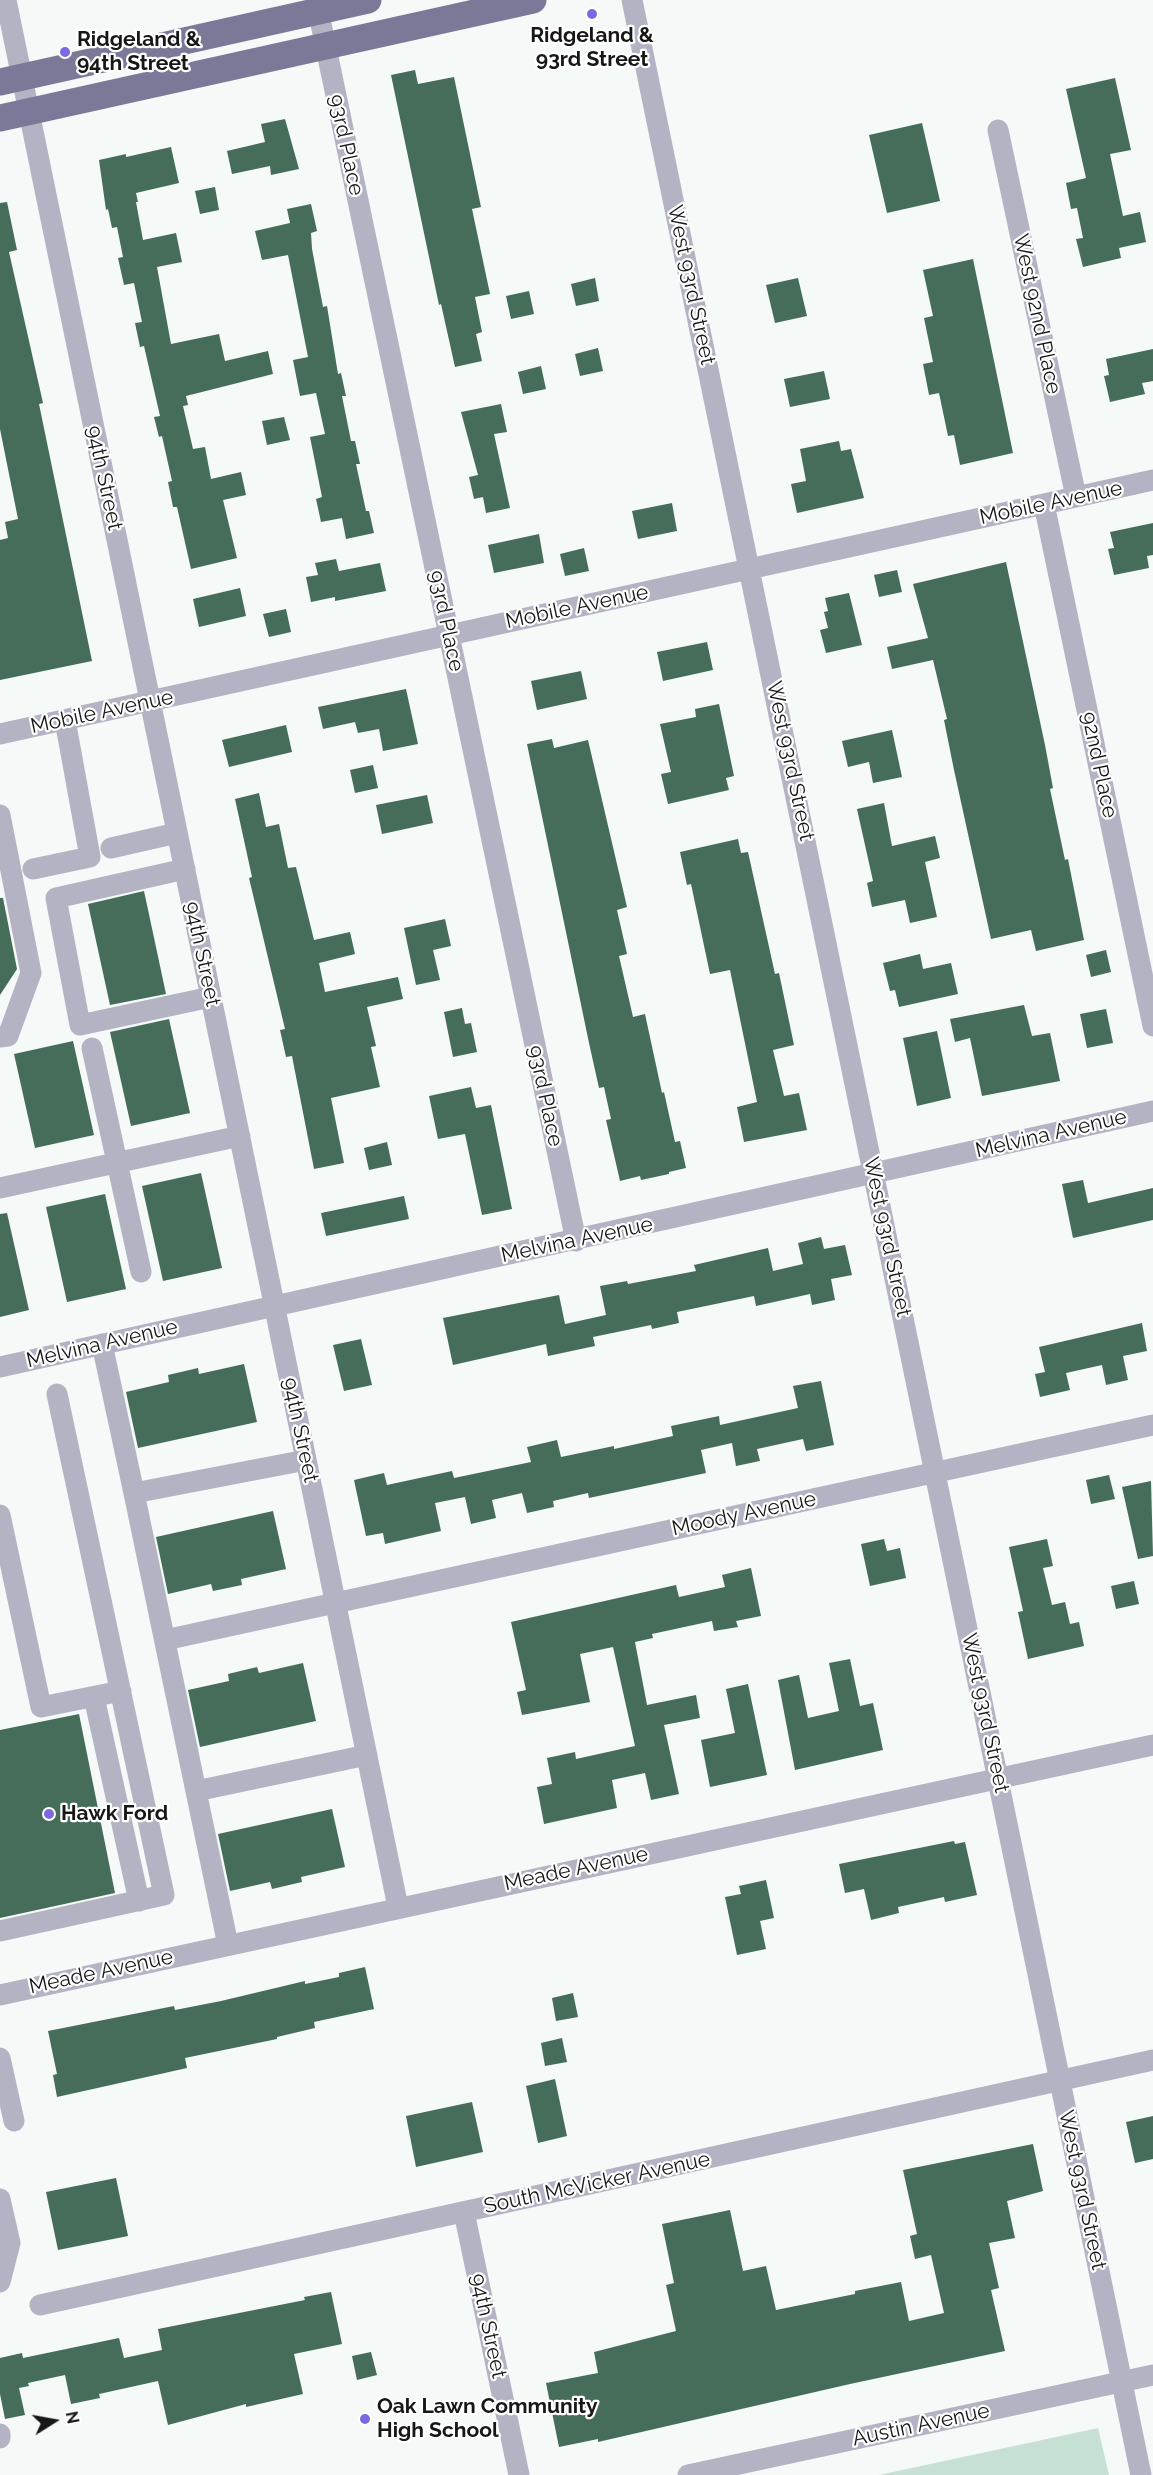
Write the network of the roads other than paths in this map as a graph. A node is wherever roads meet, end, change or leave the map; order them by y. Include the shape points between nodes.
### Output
1 (6, 0) edge
2 (368, 0) edge
3 (532, 0) edge
4 (632, 0) edge
5 (317, 5) edge
6 (326, 46) junction
7 (11, 80) edge
8 (29, 112) junction
9 (0, 118) edge
10 (998, 130) dead end
11 (1153, 480) edge
12 (1076, 497) junction
13 (1044, 504) junction
14 (750, 569) junction
15 (449, 635) junction
16 (150, 701) junction
17 (65, 720) junction
18 (0, 734) edge
19 (0, 815) edge
20 (177, 833) junction
21 (111, 848) dead end
22 (33, 869) dead end
23 (185, 869) junction
24 (211, 997) junction
25 (1153, 1026) edge
26 (0, 1037) edge
27 (92, 1048) dead end
28 (1153, 1111) edge
29 (240, 1136) junction
30 (117, 1162) junction
31 (873, 1173) junction
32 (0, 1188) edge
33 (576, 1241) junction
34 (141, 1272) dead end
35 (274, 1305) junction
36 (102, 1344) junction
37 (0, 1367) edge
38 (57, 1394) dead end
39 (1153, 1425) edge
40 (306, 1460) junction
41 (935, 1473) junction
42 (134, 1493) junction
43 (0, 1515) edge
44 (4, 1556) edge
45 (336, 1604) junction
46 (165, 1640) junction
47 (121, 1691) junction
48 (94, 1697) junction
49 (1153, 1745) edge
50 (367, 1755) junction
51 (999, 1778) junction
52 (196, 1791) junction
53 (139, 1901) junction
54 (398, 1908) junction
55 (0, 1931) edge
56 (228, 1945) junction
57 (0, 1995) edge
58 (0, 2058) edge
59 (1153, 2060) edge
60 (1060, 2081) junction
61 (14, 2121) dead end
62 (0, 2199) edge
63 (464, 2212) junction
64 (1, 2273) edge
65 (40, 2305) dead end
66 (1153, 2374) edge
67 (1121, 2381) junction
68 (519, 2475) edge
69 (688, 2475) edge
70 (1141, 2475) edge

1 - 7 street, 94th Street
2 - 5 main road
3 - 6 main road
4 - 14 street, West 93rd Street
5 - 6 street, 93rd Place
5 - 7 main road
6 - 8 main road
6 - 15 street, 93rd Place
7 - 8 street, 94th Street
8 - 9 main road
8 - 16 street, 94th Street
10 - 12 street, West 92nd Place
11 - 12 street, Mobile Avenue
12 - 13 street, Mobile Avenue
13 - 14 street, Mobile Avenue
13 - 25 street, 92nd Place
14 - 15 street, Mobile Avenue
14 - 31 street, West 93rd Street
15 - 16 street, Mobile Avenue
15 - 33 street, 93rd Place
16 - 17 street, Mobile Avenue
16 - 20 street, 94th Street
17 - 18 street, Mobile Avenue
17 - 22 street via 90,857
19 - 26 street via 31,974 8,1036
20 - 21 street
20 - 23 street, 94th Street
23 - 24 street, 94th Street
23 - 24 street via 56,898 80,1025
24 - 29 street, 94th Street
27 - 30 street
28 - 31 street, Melvina Avenue
29 - 30 street
29 - 35 street, 94th Street
30 - 32 street
30 - 34 street
31 - 33 street, Melvina Avenue
31 - 41 street, West 93rd Street
33 - 35 street, Melvina Avenue
35 - 36 street, Melvina Avenue
35 - 40 street, 94th Street
36 - 37 street, Melvina Avenue
36 - 42 street
38 - 47 street
39 - 41 street, Moody Avenue
40 - 42 street
40 - 45 street, 94th Street
41 - 45 street, Moody Avenue
41 - 51 street, West 93rd Street
42 - 46 street
43 - 44 street
44 - 48 street via 41,1707
45 - 46 street, Moody Avenue
45 - 50 street, 94th Street
46 - 52 street
47 - 48 street
47 - 53 street via 164,1895
48 - 53 street
49 - 51 street, Meade Avenue
50 - 52 street
50 - 54 street, 94th Street
51 - 54 street, Meade Avenue
51 - 60 street, West 93rd Street
52 - 56 street
53 - 55 street
54 - 56 street, Meade Avenue
56 - 57 street, Meade Avenue
58 - 61 street
59 - 60 street, South McVicker Avenue
60 - 63 street, South McVicker Avenue
60 - 67 street, West 93rd Street
62 - 64 street via 10,2243
63 - 65 street, South McVicker Avenue
63 - 68 street, 94th Street
66 - 67 street, Austin Avenue
67 - 69 street, Austin Avenue
67 - 70 street, West 93rd Street

